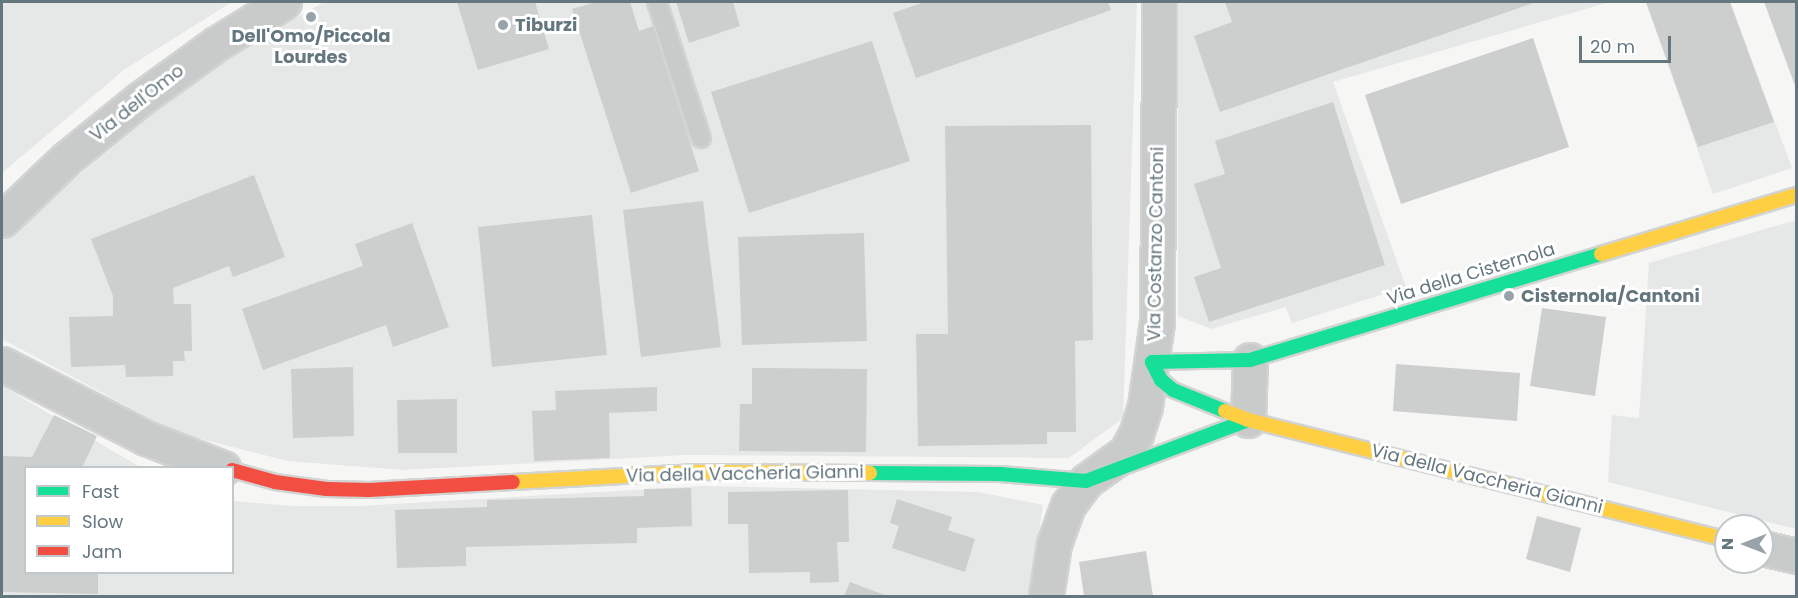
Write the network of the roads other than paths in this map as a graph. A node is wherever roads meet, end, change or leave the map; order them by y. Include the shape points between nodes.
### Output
1 (284, 2) edge
2 (657, 2) edge
3 (1159, 2) edge
4 (701, 138) dead end
5 (1797, 195) edge
6 (2, 220) edge
7 (1250, 360) junction
8 (1152, 362) junction
9 (2, 364) edge
10 (1248, 420) junction
11 (218, 466) edge
12 (234, 471) edge
13 (1086, 481) junction
14 (1714, 536) edge
15 (1774, 551) edge
16 (1797, 556) edge
17 (1046, 597) edge

1 - 6 street, Via dell'Omo via 155,87 66,159
2 - 4 lane
3 - 8 street, Via Costanzo Cantoni via 1157,322
5 - 7 street, Via della Cisternola
7 - 8 street, Via della Cisternola
7 - 10 street
8 - 10 street, Via della Vaccheria Gianni via 1161,380 1173,390
8 - 13 street, Via Costanzo Cantoni via 1132,442 1126,452
9 - 11 street via 146,438
10 - 13 street, Via della Vaccheria Gianni
10 - 14 street, Via della Vaccheria Gianni
12 - 13 street, Via della Vaccheria Gianni via 275,482 369,490 697,472 1000,474
13 - 17 street, Via Costanzo Cantoni via 1062,516
15 - 16 street

